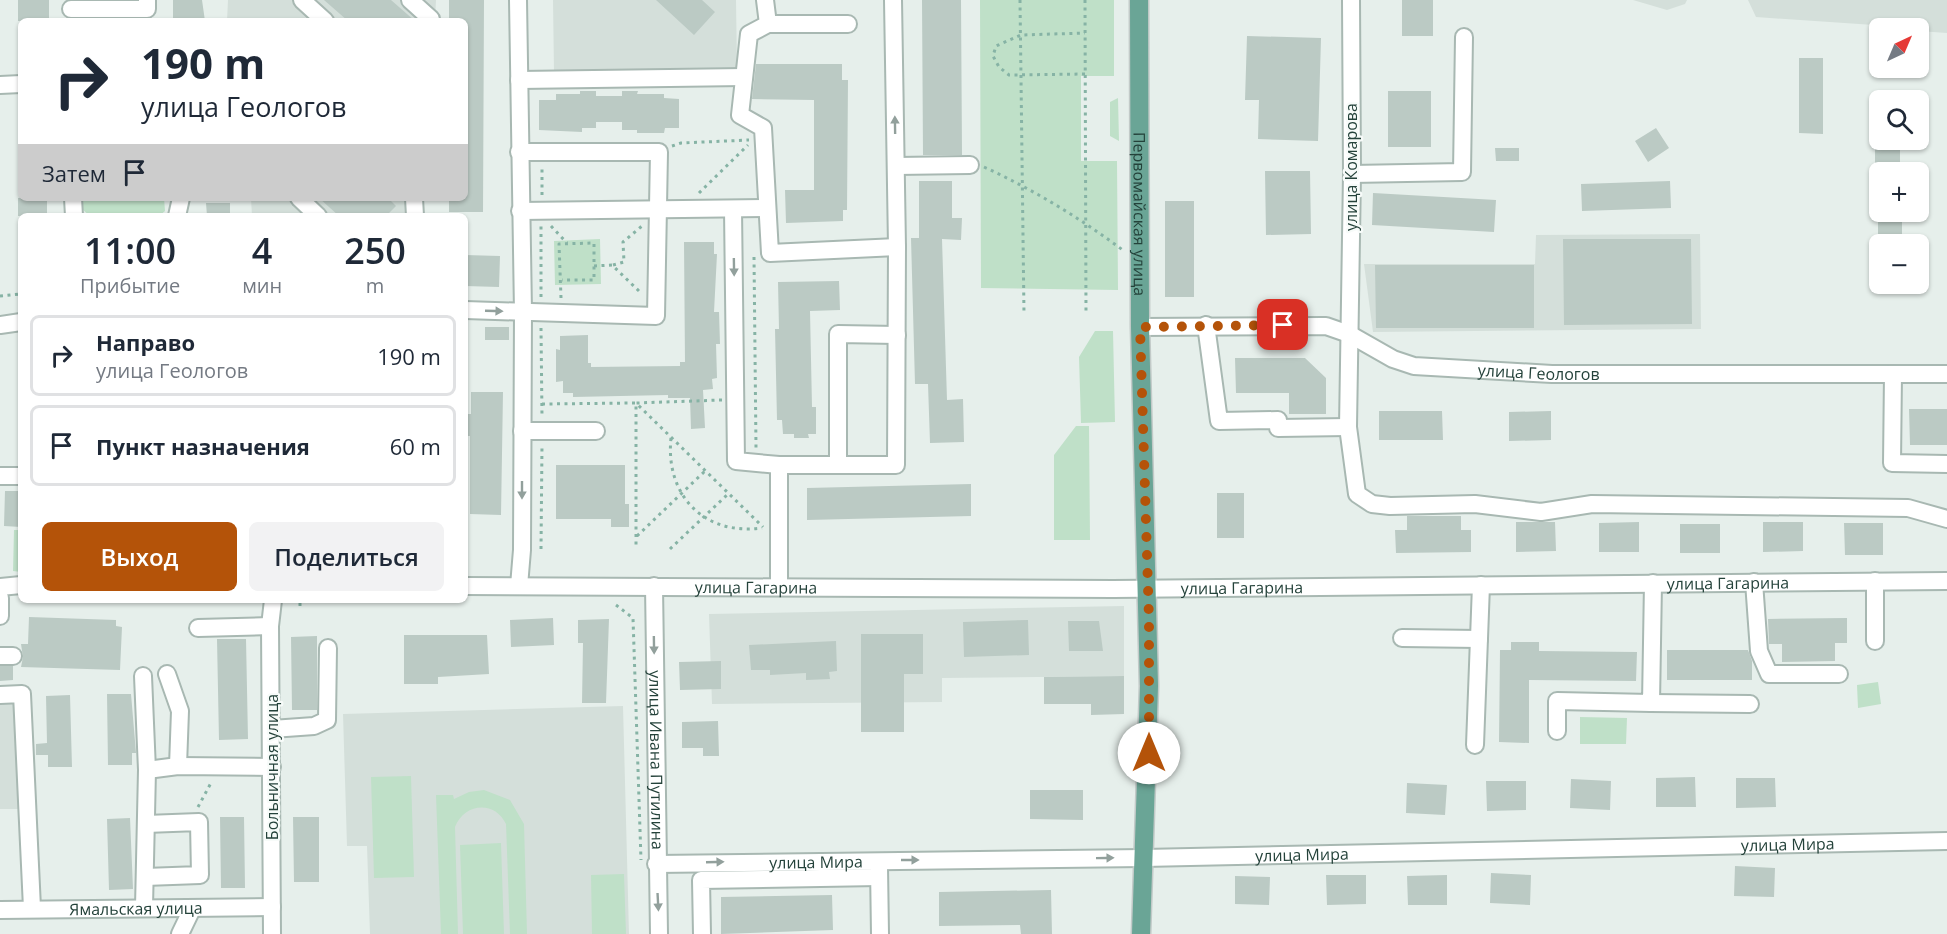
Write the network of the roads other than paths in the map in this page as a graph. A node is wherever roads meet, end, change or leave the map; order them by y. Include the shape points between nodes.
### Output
1 (302, 0) edge
2 (410, 0) edge
3 (518, 0) edge
4 (765, 0) edge
5 (893, 0) edge
6 (1139, 0) edge
7 (1351, 0) edge
8 (71, 10) edge
9 (146, 10) edge
10 (322, 18) edge
11 (430, 18) edge
12 (768, 24) junction
13 (848, 24) dead end
14 (1464, 37) dead end
15 (744, 77) junction
16 (519, 80) junction
17 (18, 84) edge
18 (0, 85) edge
19 (519, 152) junction
20 (970, 165) road end
21 (896, 166) junction
22 (1352, 174) junction
23 (302, 201) edge
24 (767, 208) junction
25 (733, 209) junction
26 (520, 211) junction
27 (658, 211) junction
28 (315, 213) edge
29 (897, 247) junction
30 (468, 310) edge
31 (523, 312) junction
32 (18, 322) edge
33 (0, 325) edge
34 (1206, 325) junction
35 (1140, 327) junction
36 (1350, 334) junction
37 (897, 335) junction
38 (1893, 374) junction
39 (1947, 374) edge
40 (1348, 427) junction
41 (596, 430) dead end
42 (522, 431) junction
43 (1947, 464) edge
44 (779, 465) junction
45 (838, 465) junction
46 (0, 476) edge
47 (18, 476) edge
48 (1947, 519) edge
49 (1875, 581) junction
50 (1947, 581) edge
51 (1754, 582) junction
52 (1653, 583) junction
53 (18, 585) edge
54 (1481, 585) junction
55 (468, 586) edge
56 (519, 586) junction
57 (654, 586) junction
58 (778, 586) junction
59 (0, 587) edge
60 (1148, 588) junction
61 (0, 598) edge
62 (273, 603) edge
63 (0, 616) edge
64 (270, 626) junction
65 (198, 628) dead end
66 (1402, 638) dead end
67 (1479, 639) junction
68 (1875, 641) dead end
69 (328, 648) dead end
70 (167, 674) dead end
71 (1839, 674) dead end
72 (143, 676) dead end
73 (0, 695) edge
74 (1651, 703) junction
75 (1750, 704) dead end
76 (272, 729) junction
77 (1557, 731) dead end
78 (1475, 745) dead end
79 (178, 766) junction
80 (272, 767) junction
81 (147, 770) junction
82 (146, 824) junction
83 (1947, 841) edge
84 (1144, 858) junction
85 (879, 860) junction
86 (649, 864) junction
87 (145, 877) junction
88 (879, 877) junction
89 (144, 907) junction
90 (272, 907) junction
91 (32, 908) junction
92 (192, 909) junction
93 (2, 914) edge
94 (180, 934) edge
95 (272, 934) edge
96 (659, 934) edge
97 (702, 934) edge
98 (880, 934) edge
99 (1141, 934) edge

1 - 10 street
2 - 11 street
3 - 16 street
4 - 12 street
21 -> 5 street
6 - 35 main road, Первомайская улица
7 - 22 street, улица Комарова
8 - 9 street
12 - 13 street
12 - 15 street via 749,34
14 - 22 street via 1462,172
15 - 16 street
15 - 24 street via 740,114 763,128
16 - 19 street
17 - 18 street
19 - 26 street
19 - 27 street via 659,152
20 - 21 street
21 - 29 street
22 - 36 street, улица Комарова
23 - 28 street
24 - 25 street
24 - 29 street via 770,253
25 - 27 street
25 -> 44 street via 736,461
26 - 27 street
26 - 31 street
27 - 31 street via 656,316
29 - 37 street
30 -> 31 street
31 - 42 street
32 - 33 street
34 - 35 street, улица Геологов
34 - 36 street, улица Геологов via 1326,326
34 - 40 street via 1219,421 1278,420 1278,428
35 - 60 main road, Первомайская улица
36 - 38 street, улица Геологов via 1393,359 1446,369 1552,374
36 - 40 street, улица Комарова
37 - 45 street via 897,465
37 - 45 street via 838,334
38 - 39 street, улица Геологов
38 - 43 street via 1892,463
40 - 48 street, улица Комарова via 1357,494 1372,504 1475,504 1541,512 1592,504 1908,508
41 - 42 street
42 -> 56 street
44 - 45 street
44 - 58 street
46 - 47 street
49 - 50 street, улица Гагарина
49 - 51 street, улица Гагарина
49 - 68 street
51 - 52 street, улица Гагарина
51 - 71 street via 1759,651 1769,674
52 - 54 street, улица Гагарина
52 - 74 street
53 - 59 street
54 - 60 street, улица Гагарина
54 - 67 street
55 - 56 street, улица Гагарина
56 - 57 street, улица Гагарина
57 - 58 street, улица Гагарина
57 -> 86 street, улица Ивана Путилина
58 - 60 street, улица Гагарина
60 - 84 main road, Первомайская улица via 1149,753
61 - 63 street
62 - 64 street, Больничная улица
64 - 65 street
64 - 76 street, Больничная улица
66 - 67 street
67 - 78 street
69 - 76 street via 327,720 314,726
70 - 79 street via 180,711
72 - 81 street
73 - 91 street via 22,694
74 - 75 street
74 - 77 street via 1557,701
76 - 80 street, Больничная улица
79 - 80 street
79 - 81 street
80 - 90 street, Больничная улица
81 - 82 street
82 - 87 street
82 - 87 street via 199,822 200,875
83 - 84 street, улица Мира
85 -> 84 street, улица Мира
84 - 99 main road, Первомайская улица
86 -> 85 street, улица Мира
85 - 88 street
86 -> 96 street, улица Ивана Путилина
87 - 89 street
88 - 97 street via 701,880
88 - 98 street
89 - 91 street, Ямальская улица
89 - 92 street, Ямальская улица
90 - 92 street, Ямальская улица
90 - 95 street, Больничная улица
91 - 93 street, Ямальская улица
92 - 94 street

